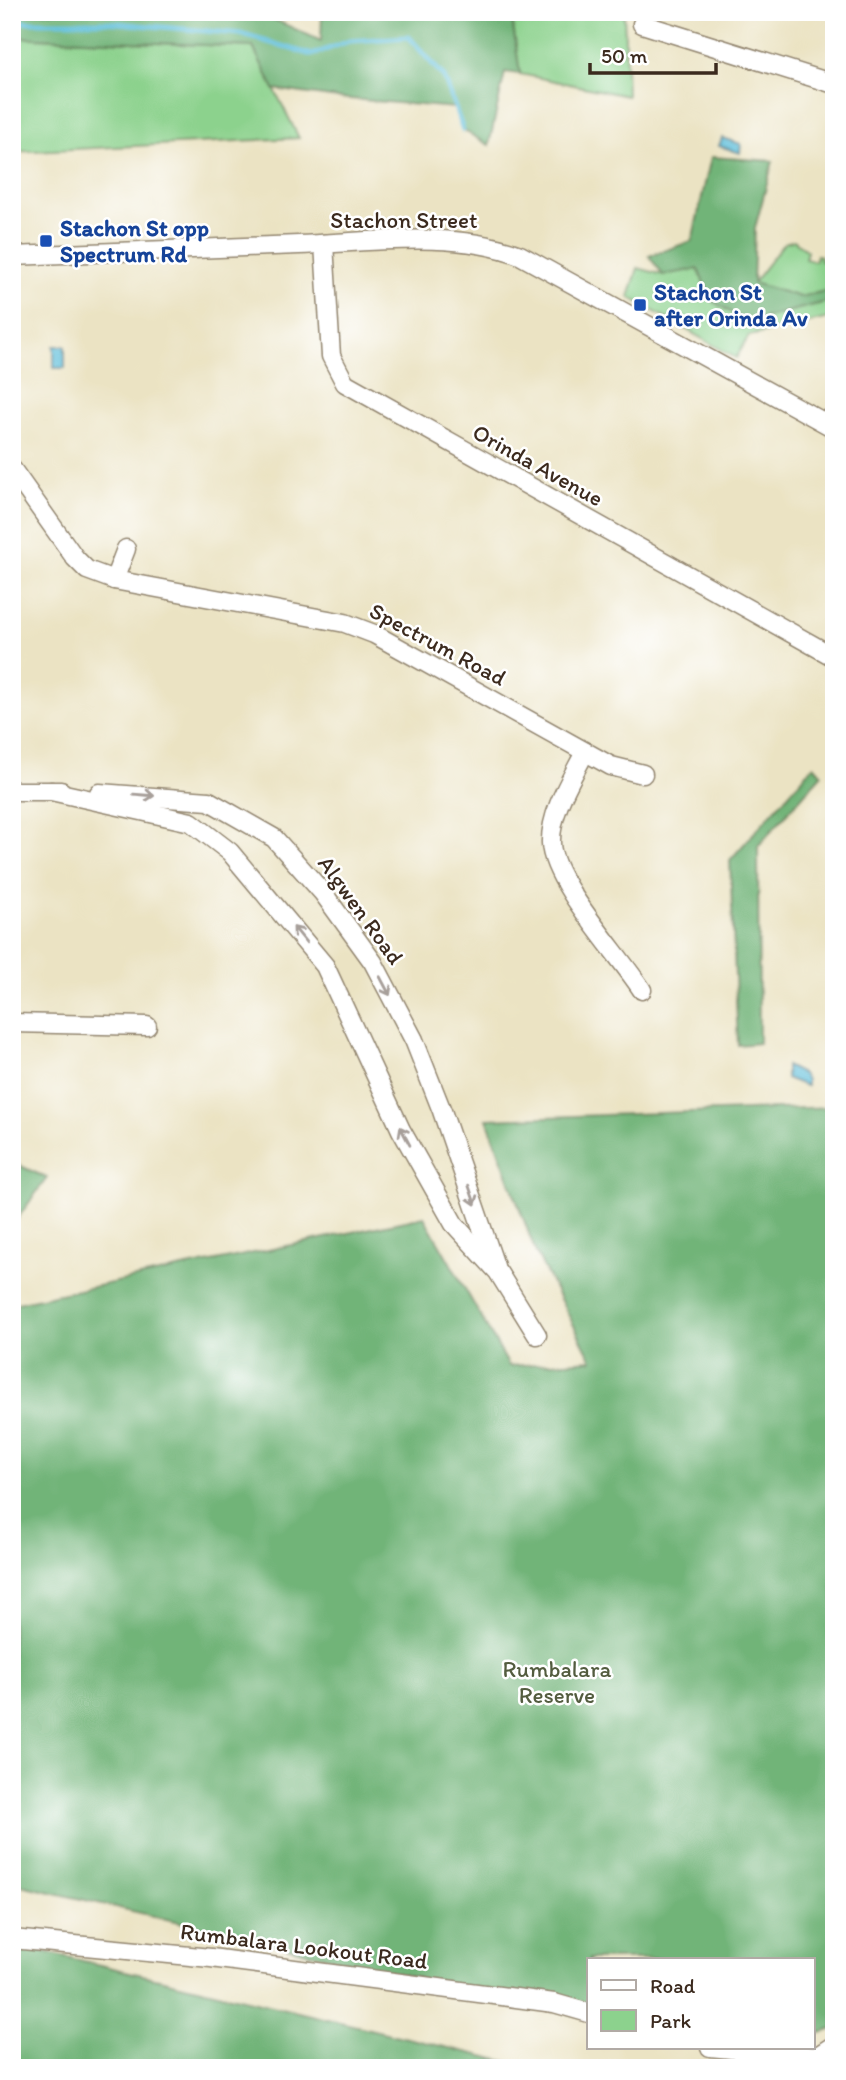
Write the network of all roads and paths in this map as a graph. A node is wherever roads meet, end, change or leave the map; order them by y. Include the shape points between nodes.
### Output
1 (642, 24) dead end
2 (834, 84) edge
3 (324, 244) junction
4 (12, 256) edge
5 (834, 428) edge
6 (12, 469) edge
7 (126, 549) dead end
8 (114, 580) junction
9 (834, 657) edge
10 (585, 752) junction
11 (643, 774) dead end
12 (12, 791) edge
13 (51, 791) junction
14 (642, 990) dead end
15 (12, 1023) edge
16 (148, 1026) dead end
17 (498, 1272) junction
18 (537, 1335) dead end
19 (12, 1939) edge
20 (587, 2012) edge
21 (834, 2045) edge
22 (721, 2048) edge

1 - 2 street
3 - 4 street, Stachon Street
3 - 5 street, Stachon Street via 465,241 494,245 520,255
3 - 9 street, Orinda Avenue via 331,356 345,383
6 - 8 street, Spectrum Road via 75,558 87,570
7 - 8 street
8 - 10 street, Spectrum Road via 345,623 374,634
10 - 11 street, Spectrum Road via 611,766
10 - 14 street via 553,823 553,855 580,905
12 - 13 street, Algwen Road
17 -> 13 street, Algwen Road via 454,1224 401,1129 325,966 230,852 191,822
13 -> 17 street, Algwen Road via 209,801 274,838 323,893 373,962 414,1040
15 - 16 street
17 - 18 street, Algwen Road
19 - 20 street, Rumbalara Lookout Road via 211,1958 554,2003
21 - 22 street via 816,2057

